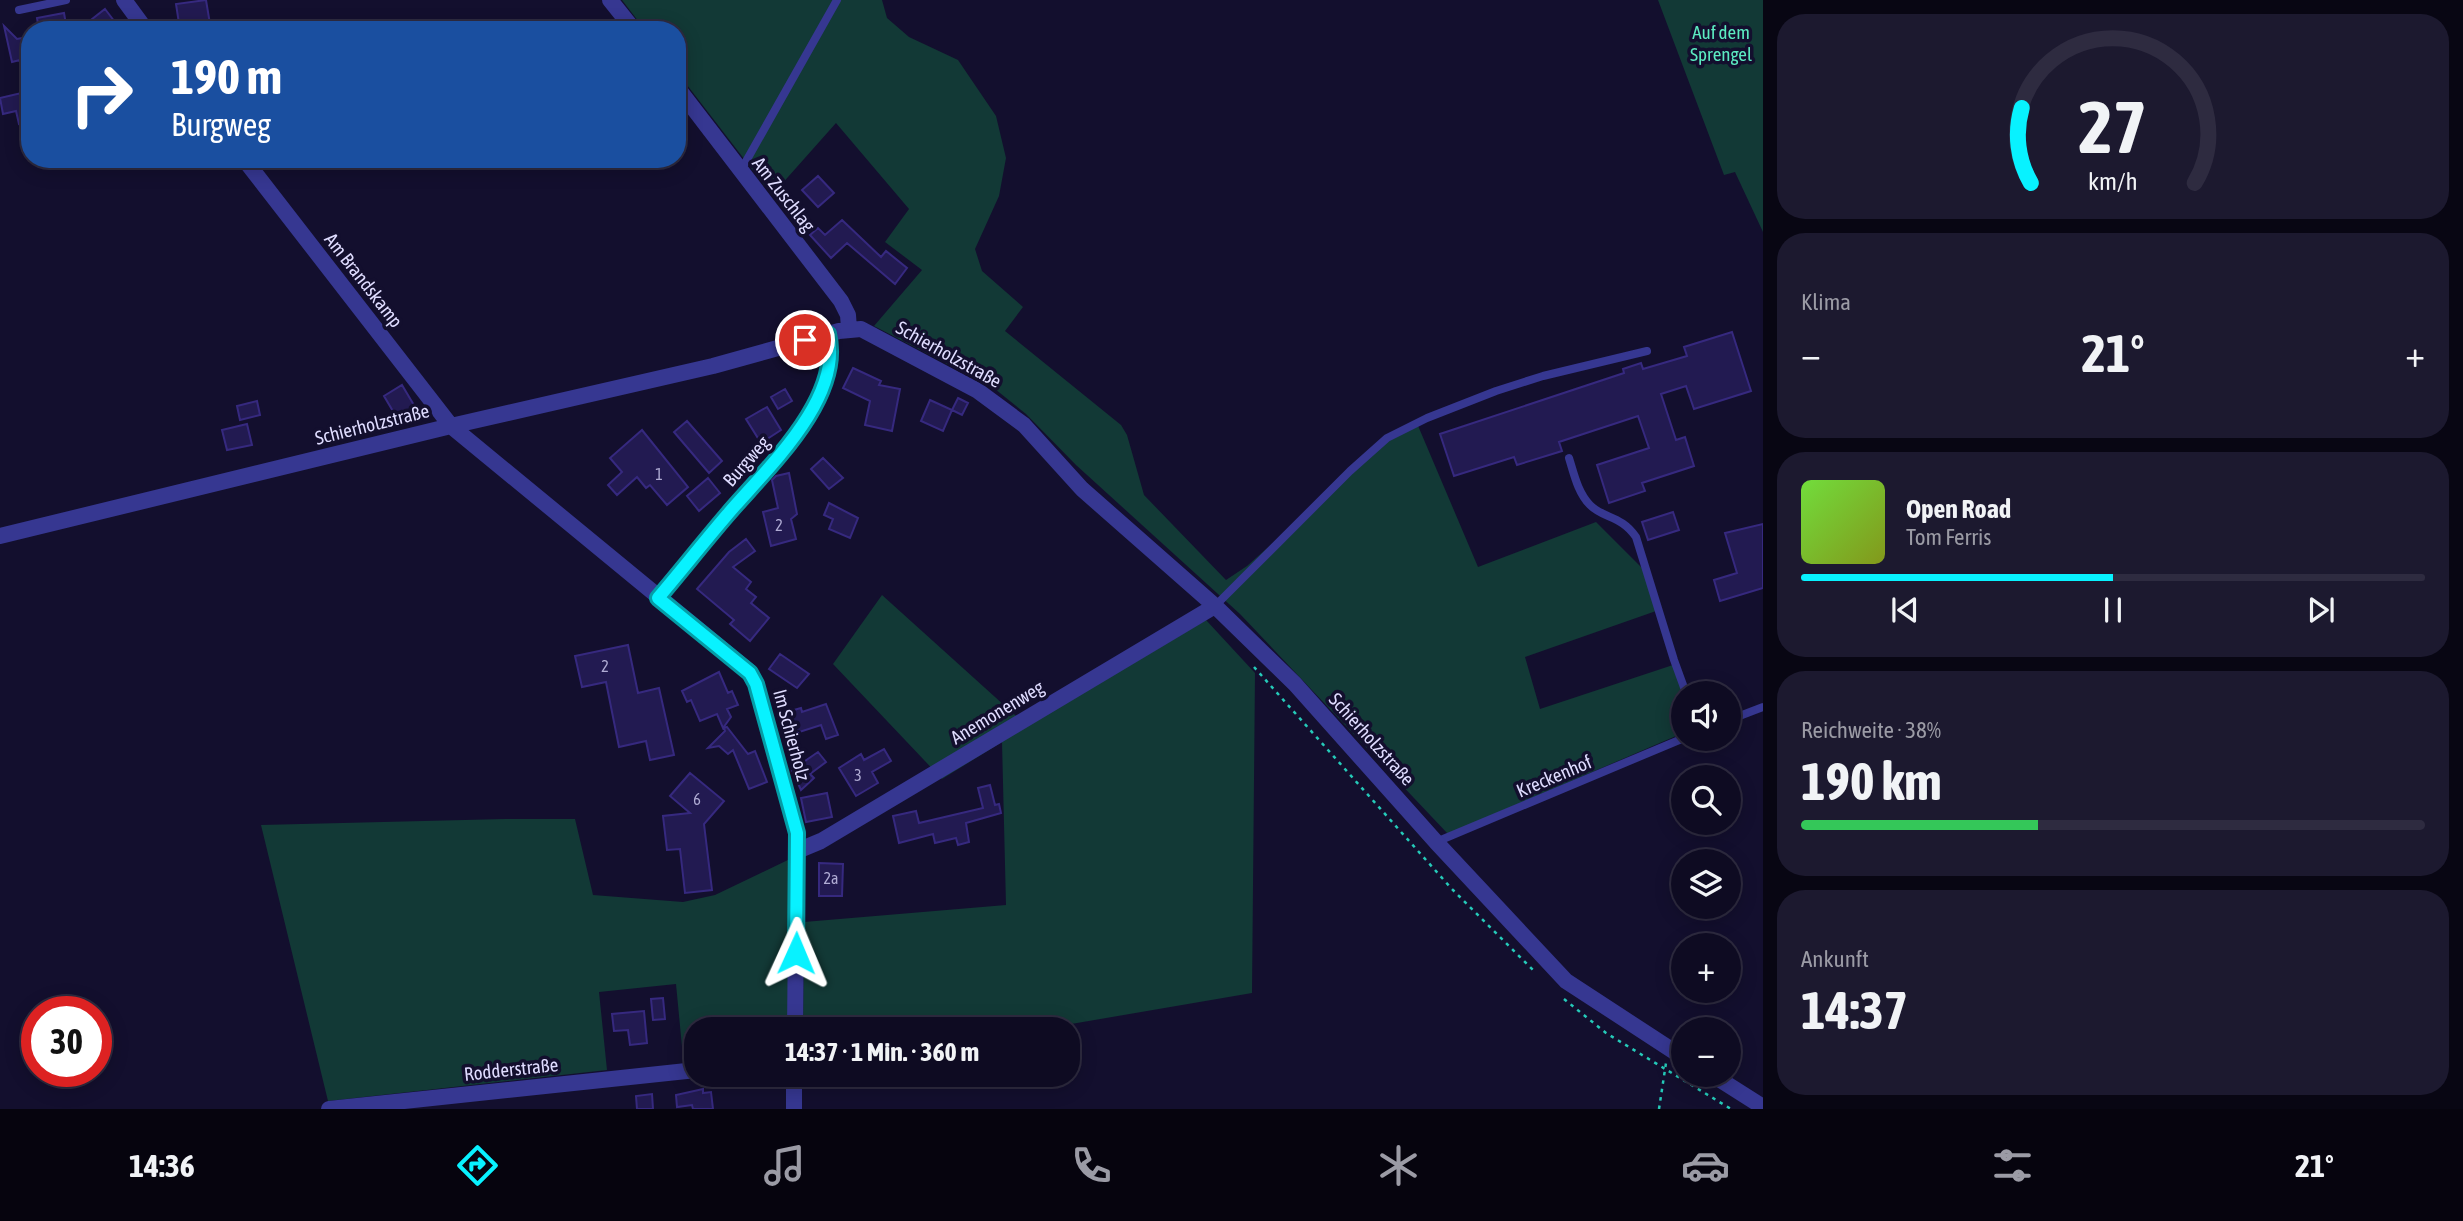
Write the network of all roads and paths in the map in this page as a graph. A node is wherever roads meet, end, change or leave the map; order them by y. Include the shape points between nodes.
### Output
1 (66, 0) edge
2 (124, 0) edge
3 (610, 0) edge
4 (837, 0) edge
5 (19, 10) dead end
6 (139, 21) edge
7 (627, 21) edge
8 (686, 99) edge
9 (251, 168) edge
10 (740, 172) junction
11 (849, 329) junction
12 (828, 334) junction
13 (1647, 351) dead end
14 (451, 426) junction
15 (1569, 458) dead end
16 (0, 536) edge
17 (658, 598) junction
18 (1215, 606) junction
19 (1248, 660) dead end
20 (1682, 681) edge
21 (1763, 707) edge
22 (1741, 715) edge
23 (1671, 743) edge
24 (1436, 842) junction
25 (797, 851) junction
26 (1538, 975) dead end
27 (1558, 993) dead end
28 (795, 1017) edge
29 (1671, 1050) edge
30 (1671, 1061) edge
31 (1665, 1068) junction
32 (684, 1071) edge
33 (794, 1087) edge
34 (1731, 1087) edge
35 (1763, 1107) edge
36 (346, 1108) edge
37 (329, 1109) edge
38 (794, 1109) edge
39 (1659, 1109) edge
40 (1731, 1109) edge

1 - 5 lane
2 - 6 street
3 - 7 street
4 - 10 lane
8 - 10 street, Am Zuschlag
9 - 14 street, Am Brandskamp
10 - 11 street, Am Zuschlag via 841,301
11 - 12 street, Schierholzstraße
11 - 18 street, Schierholzstraße via 861,329 978,391 1024,425 1082,489
12 - 14 street, Schierholzstraße via 713,366
12 - 17 street, Burgweg via 832,356 817,402 798,433
13 - 18 lane via 1496,391 1387,438
14 - 16 street, Schierholzstraße
14 - 17 street, Im Schierholz
15 - 20 lane via 1581,494 1591,507 1628,525 1636,537
17 - 25 street, Im Schierholz via 750,673 797,833
18 - 24 street, Schierholzstraße via 1295,684
18 - 25 street, Anemonenweg via 821,841
19 - 26 path via 1451,888
21 - 22 lane
23 - 24 lane, Kreckenhof
24 - 29 street, Schierholzstraße via 1566,981
25 - 28 street, Im Schierholz
27 - 31 path via 1606,1033
30 - 31 path
31 - 39 path
31 - 40 path
32 - 36 street, Rodderstraße
33 - 38 street
34 - 35 street
36 - 37 street, Rodderstraße

